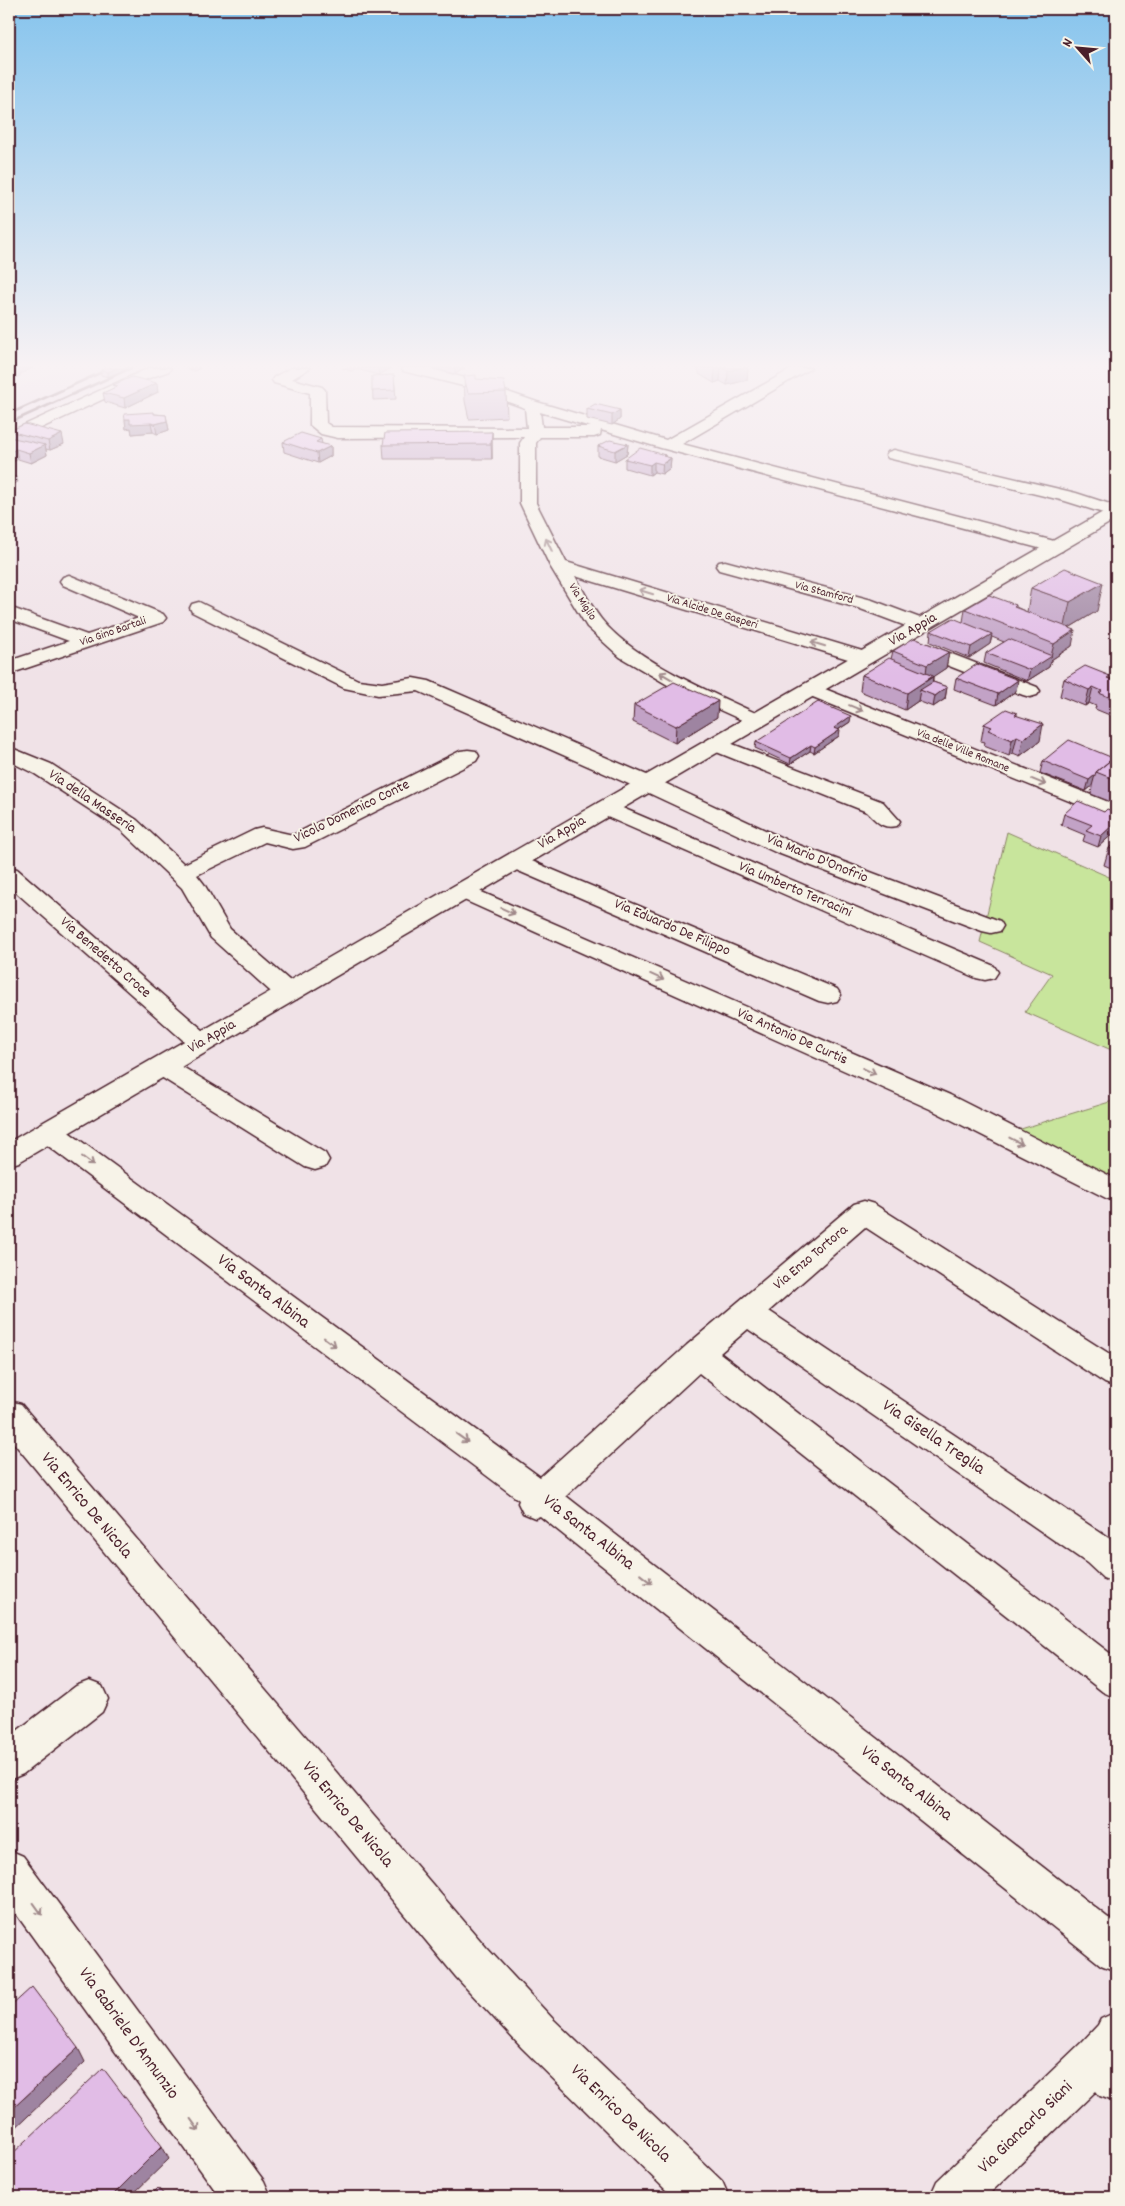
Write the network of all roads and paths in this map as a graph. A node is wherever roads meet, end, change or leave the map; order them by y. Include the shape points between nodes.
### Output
1 (528, 471) edge
2 (766, 471) edge
3 (961, 471) edge
4 (1115, 513) edge
5 (1056, 547) junction
6 (558, 566) junction
7 (725, 566) dead end
8 (68, 581) dead end
9 (199, 608) dead end
10 (9, 613) edge
11 (921, 625) junction
12 (898, 638) junction
13 (86, 641) junction
14 (865, 658) junction
15 (9, 668) edge
16 (810, 689) junction
17 (1030, 691) dead end
18 (756, 721) junction
19 (716, 744) junction
20 (9, 753) edge
21 (468, 756) dead end
22 (648, 784) junction
23 (606, 808) junction
24 (1116, 813) edge
25 (889, 820) dead end
26 (516, 861) junction
27 (9, 874) edge
28 (181, 874) junction
29 (463, 891) junction
30 (990, 926) dead end
31 (984, 972) dead end
32 (288, 993) junction
33 (828, 995) dead end
34 (202, 1043) junction
35 (162, 1066) junction
36 (48, 1132) junction
37 (9, 1155) edge
38 (315, 1160) dead end
39 (1116, 1192) edge
40 (747, 1312) junction
41 (698, 1354) junction
42 (1116, 1374) edge
43 (9, 1414) edge
44 (539, 1500) junction
45 (1116, 1567) edge
46 (1116, 1680) edge
47 (89, 1699) dead end
48 (9, 1760) edge
49 (9, 1870) edge
50 (1116, 1950) edge
51 (1110, 2057) edge
52 (248, 2197) edge
53 (706, 2197) edge
54 (953, 2197) edge

6 -> 1 street, Via Miglio via 528,503
2 - 5 street
3 - 4 street via 1070,497
4 - 5 street, Via Appia
5 - 11 street, Via Appia
14 -> 6 street, Via Alcide De Gasperi
18 -> 6 street, Via Miglio via 685,687 627,653 594,623
7 - 11 street, Via Stamford via 865,604
8 - 13 street, Via Gino Bartali via 156,618
9 - 22 street, Via Mario D'Onofrio via 351,684 387,689 408,683 422,684
10 - 13 street
11 - 12 street, Via Appia
12 - 14 street, Via Appia
12 - 17 street
13 - 15 street, Via Gino Bartali
14 - 16 street, Via Appia
16 - 18 street, Via Appia
16 -> 24 street, Via delle Ville Romane
18 - 19 street, Via Appia
19 - 22 street, Via Appia
19 - 25 street via 874,807
20 - 28 street, Via della Masseria via 43,769 129,825
21 - 28 street, Vicolo Domenico Conte via 297,842 288,843 274,836 262,835
22 - 23 street, Via Appia
22 - 30 street, Via Mario D'Onofrio via 783,847
23 - 26 street, Via Appia
23 - 31 street, Via Umberto Terracini
26 - 29 street, Via Appia
26 - 33 street, Via Eduardo De Filippo
27 - 34 street, Via Benedetto Croce
28 - 32 street, Via della Masseria via 192,884 220,932
29 - 32 street, Via Appia
29 -> 39 street, Via Antonio De Curtis via 940,1102
32 - 34 street, Via Appia
34 - 35 street, Via Appia
35 - 36 street, Via Appia
35 - 38 street
36 - 37 street, Via Appia
36 -> 44 street, Via Santa Albina
40 - 41 street, Via Enzo Tortora
40 - 42 street, Via Enzo Tortora via 864,1212
40 - 45 street, Via Gisella Treglia via 1100,1552
41 - 44 street, Via Enzo Tortora
41 - 46 street
43 - 53 street, Via Enrico De Nicola via 471,1962 537,2033
44 -> 50 street, Via Santa Albina
47 - 48 street
49 -> 52 street, Via Gabriele D'Annunzio
51 - 54 street, Via Giancarlo Siani

